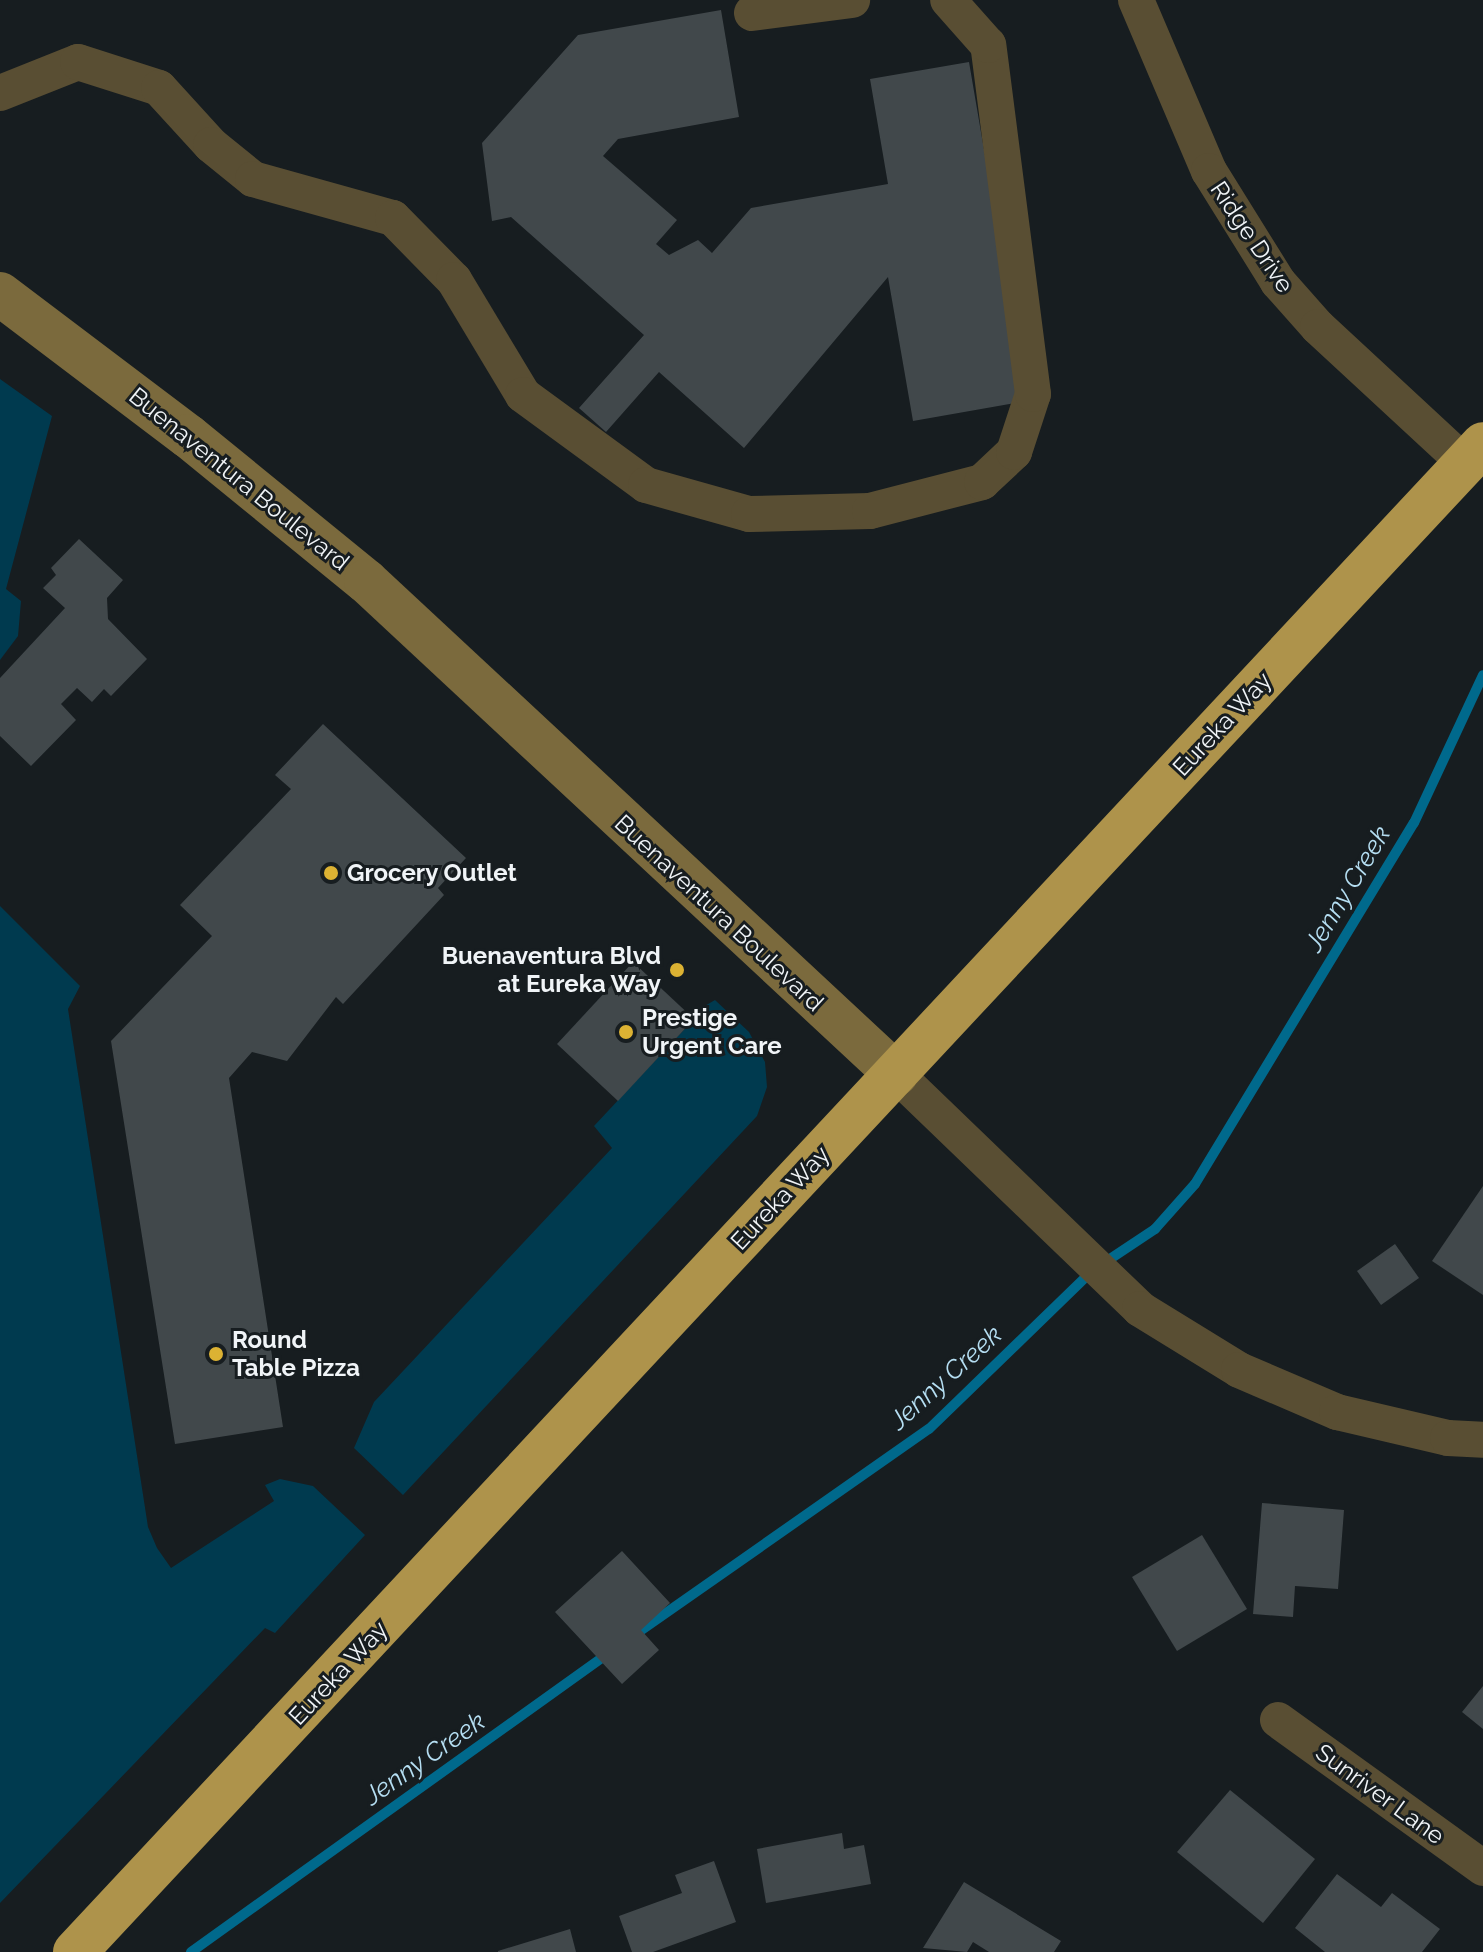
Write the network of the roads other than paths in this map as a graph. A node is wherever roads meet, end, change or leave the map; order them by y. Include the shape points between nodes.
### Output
1 (852, 0) edge
2 (948, 0) edge
3 (1136, 0) edge
4 (752, 13) dead end
5 (0, 93) edge
6 (0, 294) edge
7 (1474, 453) edge
8 (896, 1074) junction
9 (1483, 1440) edge
10 (1278, 1720) dead end
11 (1483, 1868) edge
12 (75, 1952) edge

1 - 4 street
2 - 5 street via 988,45 1033,394 1014,452 982,482 870,511 749,514 646,485 523,395 454,280 393,218 253,179 211,145 159,88 78,62
3 - 7 street, Ridge Drive via 1209,171 1278,282 1318,327
6 - 8 main road, Buenaventura Boulevard via 188,436 366,581
7 - 8 highway, Eureka Way
8 - 9 street, Buenaventura Boulevard via 1049,1226 1153,1317 1239,1370 1337,1412 1448,1438
8 - 12 highway, Eureka Way
10 - 11 street, Sunriver Lane

